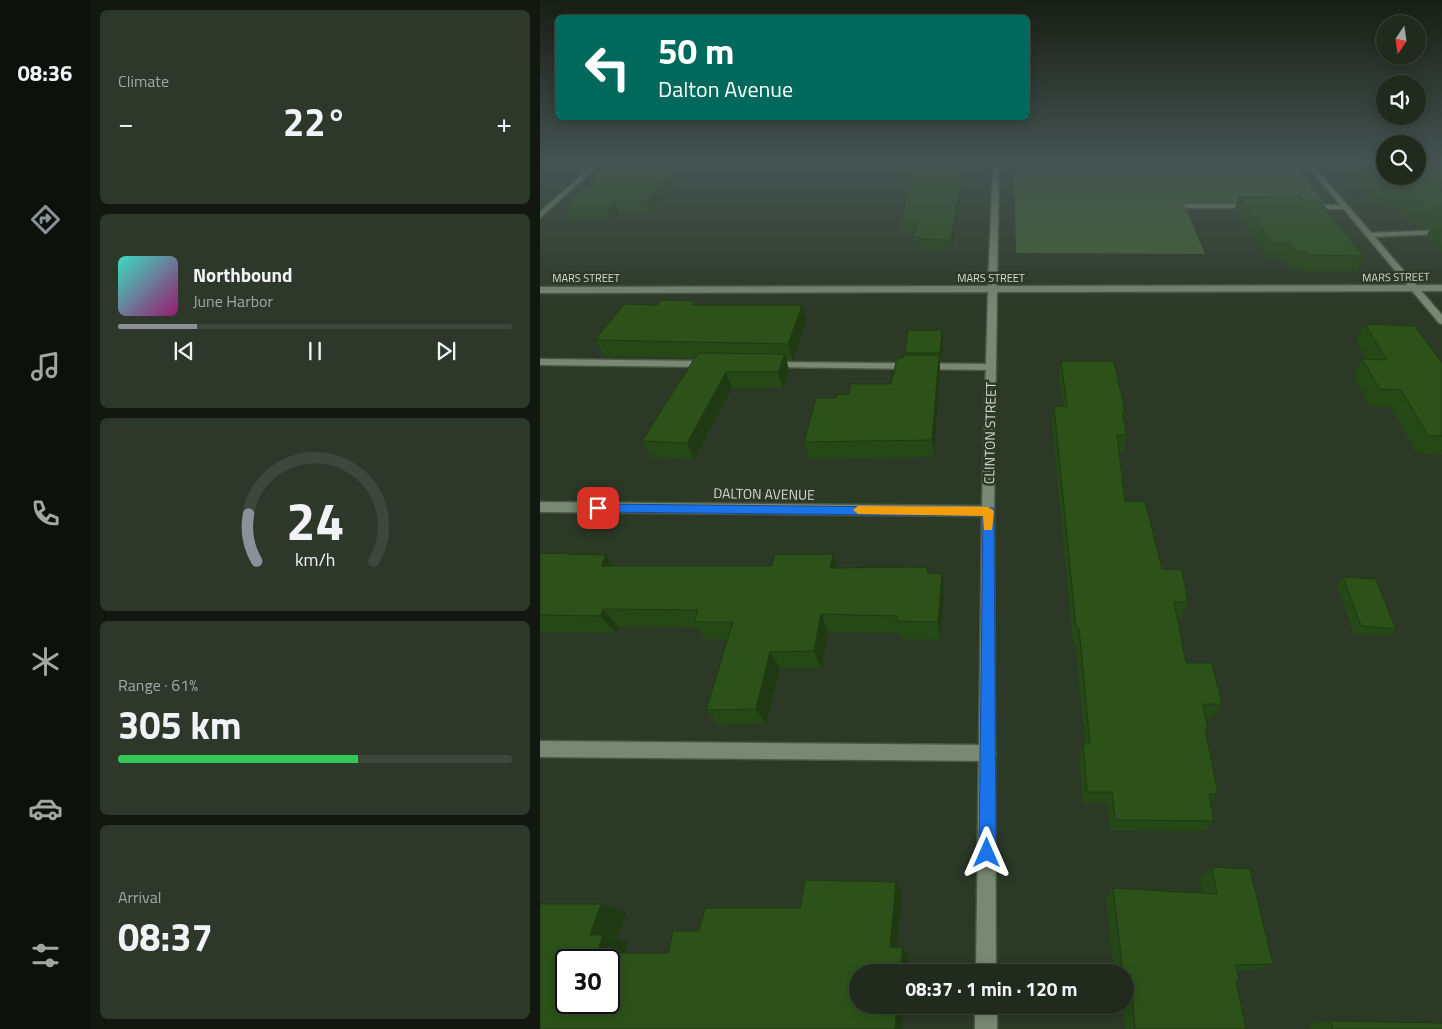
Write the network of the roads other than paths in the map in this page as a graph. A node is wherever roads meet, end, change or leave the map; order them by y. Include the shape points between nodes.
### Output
1 (995, 212) edge
2 (1349, 212) edge
3 (1442, 232) edge
4 (1369, 235) junction
5 (1414, 288) junction
6 (1442, 288) edge
7 (540, 290) edge
8 (993, 290) junction
9 (1442, 321) edge
10 (540, 362) edge
11 (717, 364) edge
12 (756, 365) edge
13 (991, 367) junction
14 (540, 507) edge
15 (988, 511) junction
16 (540, 749) edge
17 (988, 753) junction
18 (986, 964) edge
19 (986, 1014) edge
20 (986, 1029) edge

1 - 8 street, CLINTON STREET
2 - 4 street
3 - 4 street
4 - 5 street
5 - 6 street, MARS STREET
5 - 8 street, MARS STREET
5 - 9 street
7 - 8 street, MARS STREET
8 - 13 street, CLINTON STREET
10 - 11 street
12 - 13 street
13 - 15 street, CLINTON STREET
14 - 15 street, DALTON AVENUE
15 - 17 street, CLINTON STREET
16 - 17 street
17 - 18 street, CLINTON STREET
19 - 20 street

